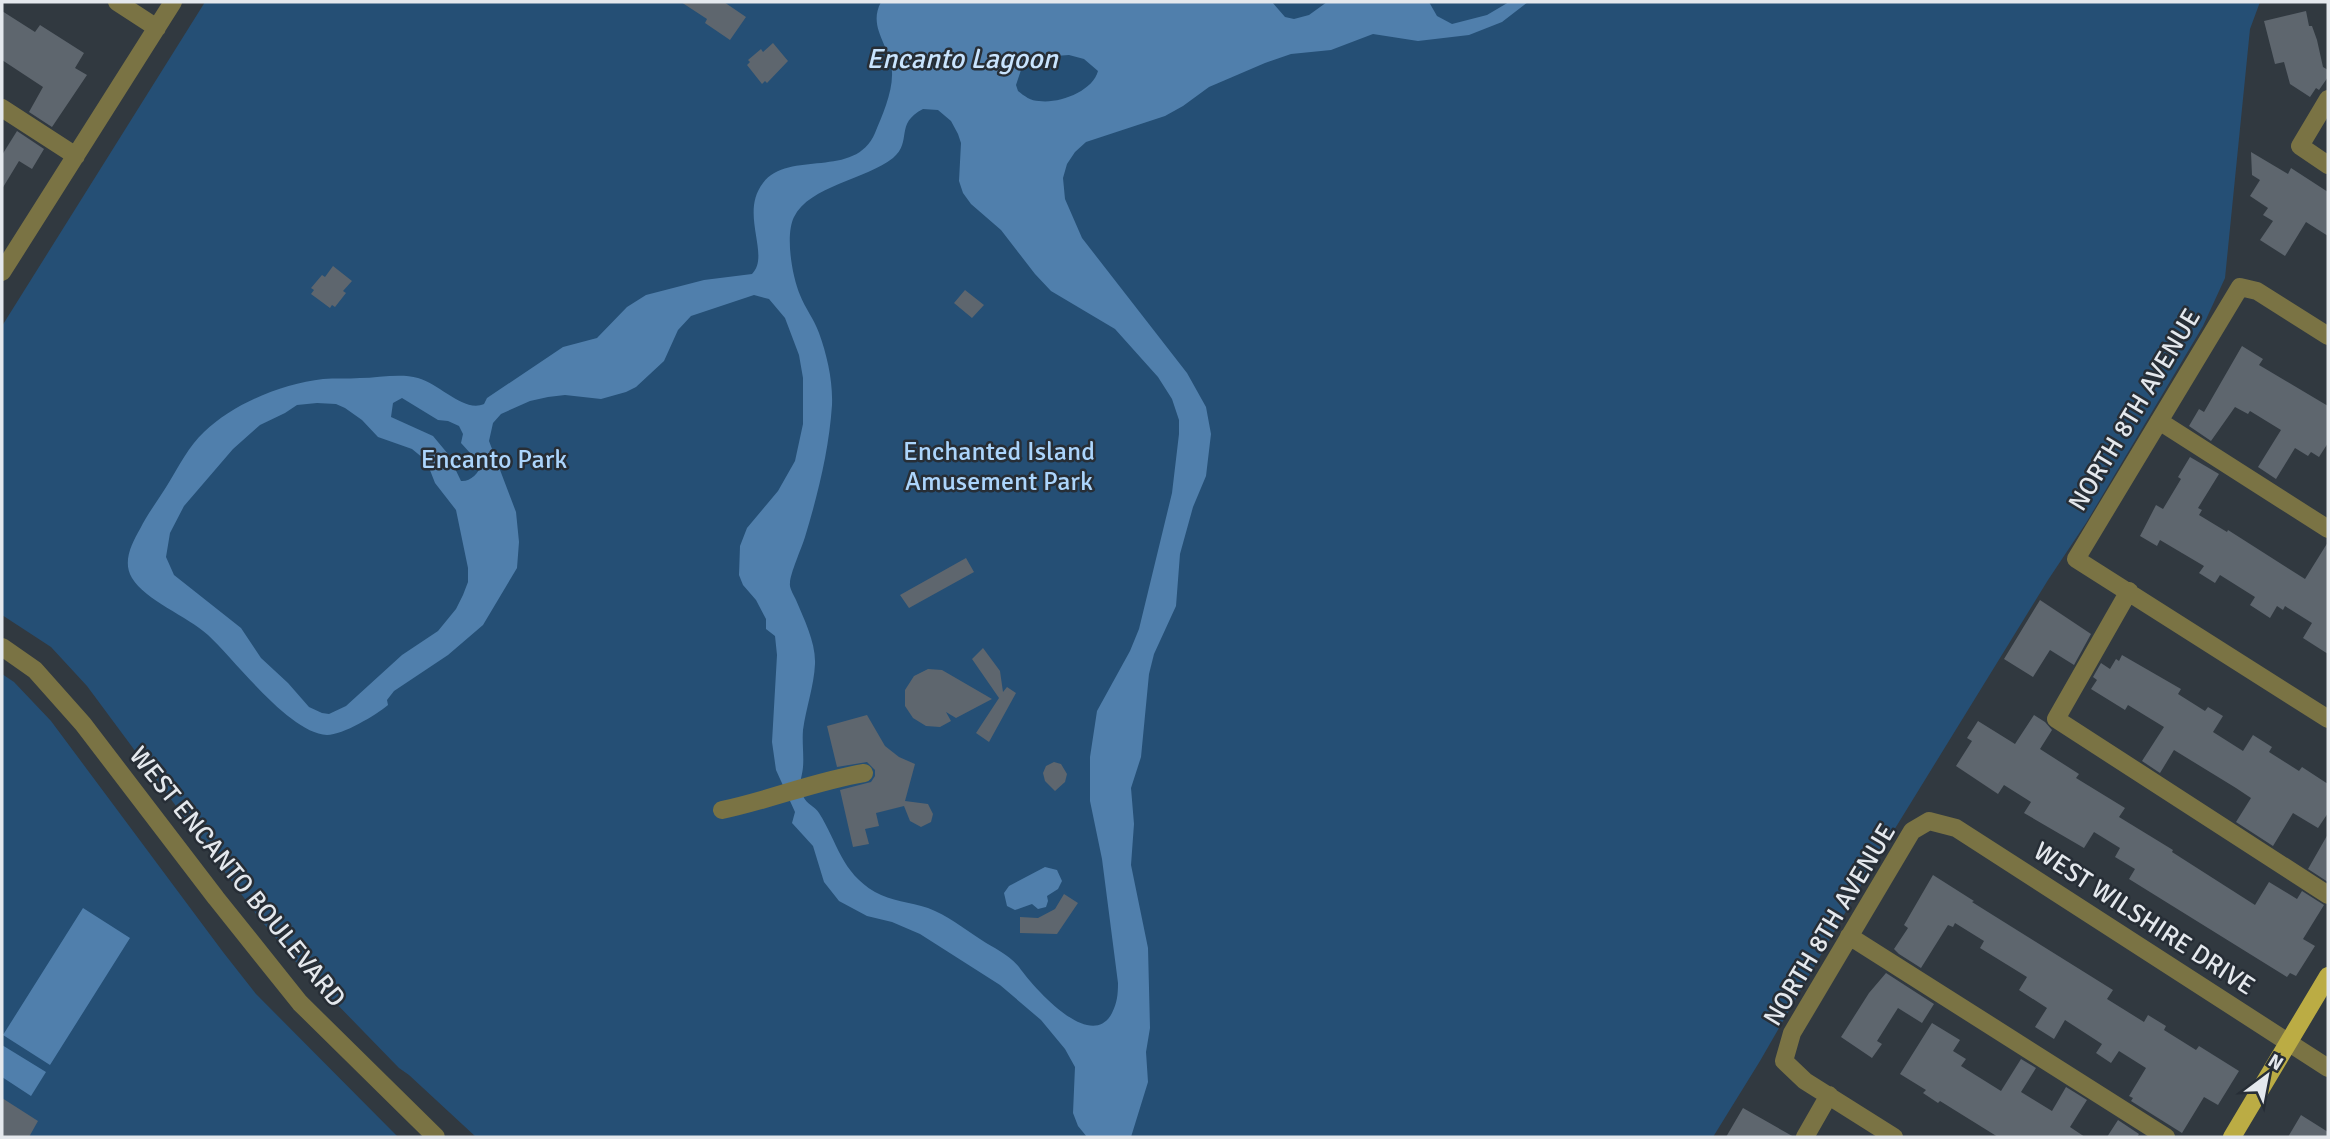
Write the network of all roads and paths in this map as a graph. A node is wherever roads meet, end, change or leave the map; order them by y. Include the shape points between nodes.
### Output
1 (117, 2) edge
2 (173, 2) edge
3 (157, 27) junction
4 (2328, 99) edge
5 (2, 108) edge
6 (76, 156) junction
7 (2328, 164) edge
8 (2, 272) edge
9 (2328, 337) edge
10 (2159, 421) junction
11 (2328, 529) edge
12 (2129, 591) junction
13 (2, 647) edge
14 (2328, 719) edge
15 (864, 772) dead end
16 (722, 810) dead end
17 (1929, 821) joint
18 (2328, 895) edge
19 (1849, 936) junction
20 (2328, 976) edge
21 (2288, 1042) junction
22 (2328, 1068) edge
23 (1829, 1095) junction
24 (436, 1137) edge
25 (1805, 1137) edge
26 (1894, 1137) edge
27 (2166, 1137) edge
28 (2232, 1137) edge

1 - 3 street
2 - 3 street
3 - 6 street
4 - 7 street via 2300,146
5 - 6 street
6 - 8 street
9 - 10 street, NORTH 8TH AVENUE via 2258,291 2240,287
10 - 11 street
10 - 12 street, NORTH 8TH AVENUE via 2076,559
12 - 14 street
12 - 18 street via 2056,719
13 - 24 street, WEST ENCANTO BOULEVARD via 35,670 69,707 300,1003
15 - 16 street
17 - 19 street, NORTH 8TH AVENUE via 1912,831
17 - 21 street, WEST WILSHIRE DRIVE via 1956,828
19 - 23 street, NORTH 8TH AVENUE via 1792,1033 1784,1061
19 - 27 street
20 - 21 main road
21 - 22 street, WEST WILSHIRE DRIVE
21 - 28 main road
23 - 25 street
23 - 26 street

